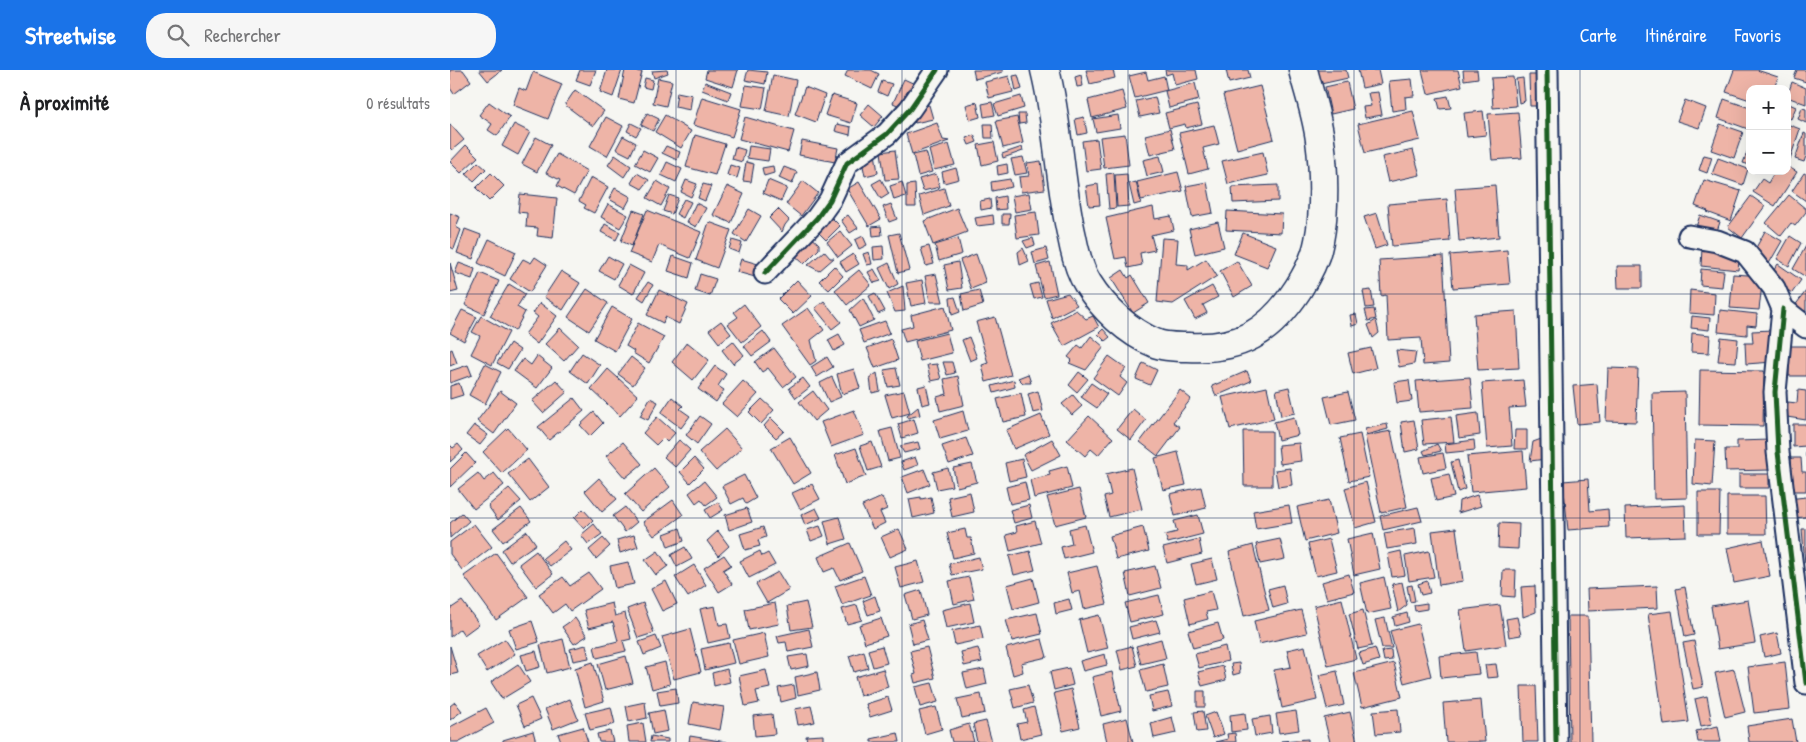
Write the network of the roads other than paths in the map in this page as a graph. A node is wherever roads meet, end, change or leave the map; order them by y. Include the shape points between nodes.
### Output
1 (937, 70) edge
2 (1045, 70) edge
3 (1303, 70) edge
4 (1547, 70) edge
5 (1689, 236) dead end
6 (765, 273) dead end
7 (1783, 308) junction
8 (1806, 327) edge
9 (1806, 683) edge
10 (1556, 742) edge

1 - 6 street via 910,109 887,134 847,163 830,200 817,218
2 - 3 main road via 1065,211 1076,255 1087,282 1105,307 1156,343 1205,348 1250,337 1271,324 1291,301 1314,258 1324,204 1320,139
4 - 10 street
5 - 7 street via 1717,241 1745,252 1774,288
7 - 8 street
7 - 9 street via 1776,392 1778,452

